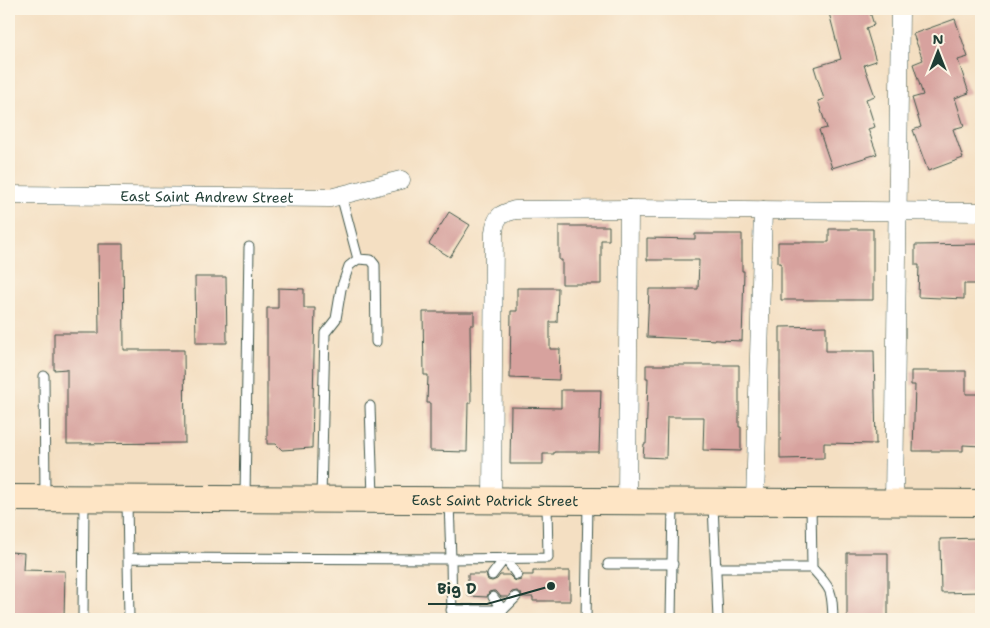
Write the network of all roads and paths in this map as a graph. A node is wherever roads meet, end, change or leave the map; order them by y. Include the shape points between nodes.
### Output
1 (900, 9) edge
2 (402, 180) dead end
3 (9, 195) edge
4 (341, 195) junction
5 (629, 209) junction
6 (763, 210) junction
7 (898, 211) junction
8 (981, 212) edge
9 (249, 247) dead end
10 (358, 259) junction
11 (376, 342) dead end
12 (44, 376) dead end
13 (370, 406) dead end
14 (9, 498) edge
15 (45, 498) junction
16 (84, 499) junction
17 (127, 499) junction
18 (245, 500) junction
19 (321, 500) junction
20 (373, 500) junction
21 (449, 500) junction
22 (492, 501) junction
23 (547, 501) junction
24 (588, 501) junction
25 (627, 501) junction
26 (673, 502) junction
27 (714, 502) junction
28 (755, 502) junction
29 (811, 502) junction
30 (894, 503) junction
31 (981, 503) edge
32 (128, 558) junction
33 (451, 558) junction
34 (504, 558) junction
35 (608, 564) dead end
36 (673, 564) junction
37 (716, 568) junction
38 (812, 568) junction
39 (492, 574) dead end
40 (517, 574) dead end
41 (493, 597) dead end
42 (516, 597) dead end
43 (504, 610) junction
44 (452, 614) edge
45 (83, 619) edge
46 (129, 619) edge
47 (586, 619) edge
48 (671, 619) edge
49 (718, 619) edge
50 (833, 619) edge

1 - 7 street
2 - 4 street, East Saint Andrew Street
3 - 4 street, East Saint Andrew Street via 330,198
4 - 10 lane
5 - 6 street
5 - 22 street via 514,210 502,214 495,223
5 - 25 street
6 - 7 street
6 - 28 street
7 - 8 street
7 - 30 street
9 - 18 lane
10 - 11 lane via 371,260 375,265
10 - 19 lane via 349,266 336,319 326,333
12 - 15 lane
13 - 20 lane
14 - 15 main road, East Saint Patrick Street
15 - 16 main road, East Saint Patrick Street
16 - 17 main road, East Saint Patrick Street
16 - 45 lane
17 - 18 main road, East Saint Patrick Street
17 - 32 lane
18 - 19 main road, East Saint Patrick Street
19 - 20 main road, East Saint Patrick Street
20 - 21 main road, East Saint Patrick Street
21 - 22 main road, East Saint Patrick Street
21 - 33 lane
22 - 23 main road, East Saint Patrick Street
23 - 24 main road, East Saint Patrick Street
23 - 34 lane via 548,558
24 - 25 main road, East Saint Patrick Street
24 - 47 lane
25 - 26 main road, East Saint Patrick Street
26 - 27 main road, East Saint Patrick Street
26 - 36 lane
27 - 28 main road, East Saint Patrick Street
27 - 37 lane
28 - 29 main road, East Saint Patrick Street
29 - 30 main road, East Saint Patrick Street
29 - 38 lane
30 - 31 main road, East Saint Patrick Street
32 - 33 lane
32 - 46 lane
33 - 34 lane
33 - 44 lane
34 - 39 lane
34 - 40 lane
35 - 36 lane
36 - 48 lane
37 - 38 lane
37 - 49 lane
38 - 50 lane via 831,591
41 - 43 lane
42 - 43 lane
43 - 44 lane

